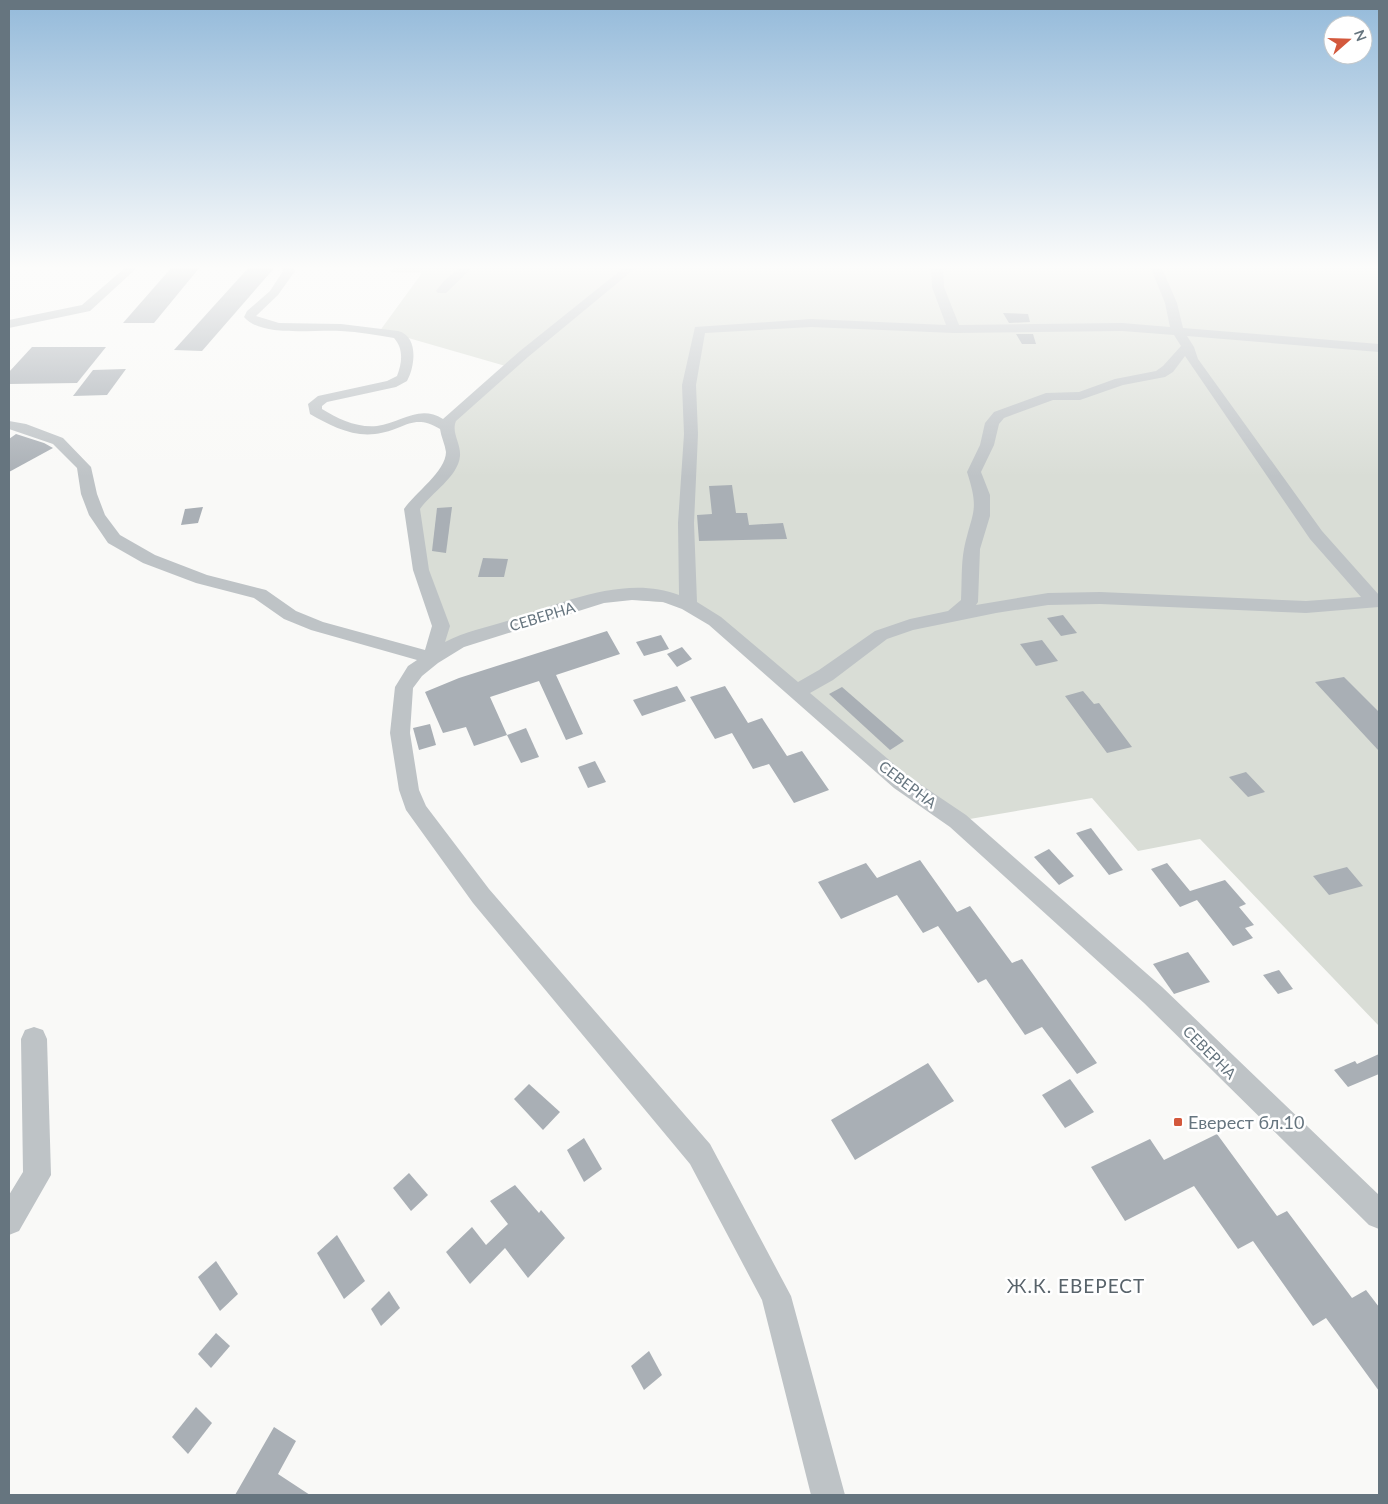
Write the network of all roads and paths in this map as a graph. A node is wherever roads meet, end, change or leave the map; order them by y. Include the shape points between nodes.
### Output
1 (399, 336) edge
2 (547, 336) edge
3 (699, 336) edge
4 (1181, 336) edge
5 (1239, 336) edge
6 (1188, 347) junction
7 (1379, 348) edge
8 (9, 425) edge
9 (445, 426) junction
10 (1375, 601) edge
11 (688, 605) junction
12 (953, 616) junction
13 (432, 658) junction
14 (798, 691) junction
15 (34, 1039) dead end
16 (1379, 1215) edge
17 (9, 1221) edge
18 (828, 1495) edge

1 - 9 street via 407,351 402,378 391,384 323,399 315,404 315,411 348,428 365,431 424,415
2 - 9 street
3 - 11 street via 689,386
4 - 6 street
5 - 7 street
6 - 10 street via 1192,359 1311,528
6 - 12 street via 1160,374 1120,382 1080,396 1051,396 999,415 992,423 987,445 974,472 982,495 982,516 972,549 969,602
8 - 13 street via 58,441 84,468 97,515 114,539 149,559 202,579 260,594 290,615 317,626
9 - 13 street via 453,457 448,469 412,509 421,570 441,626
10 - 12 street via 1306,607 1100,598 1048,599
11 - 13 street, СЕВЕРНА via 665,596 632,594 603,597 458,643
11 - 14 street, СЕВЕРНА via 715,621
12 - 14 street via 881,635 826,676
13 - 18 street, СЕВЕРНА via 404,687 400,733 409,790 417,810 481,896 700,1154 776,1296
14 - 16 street, СЕВЕРНА via 901,782 958,821 1153,995
15 - 17 street via 37,1174

